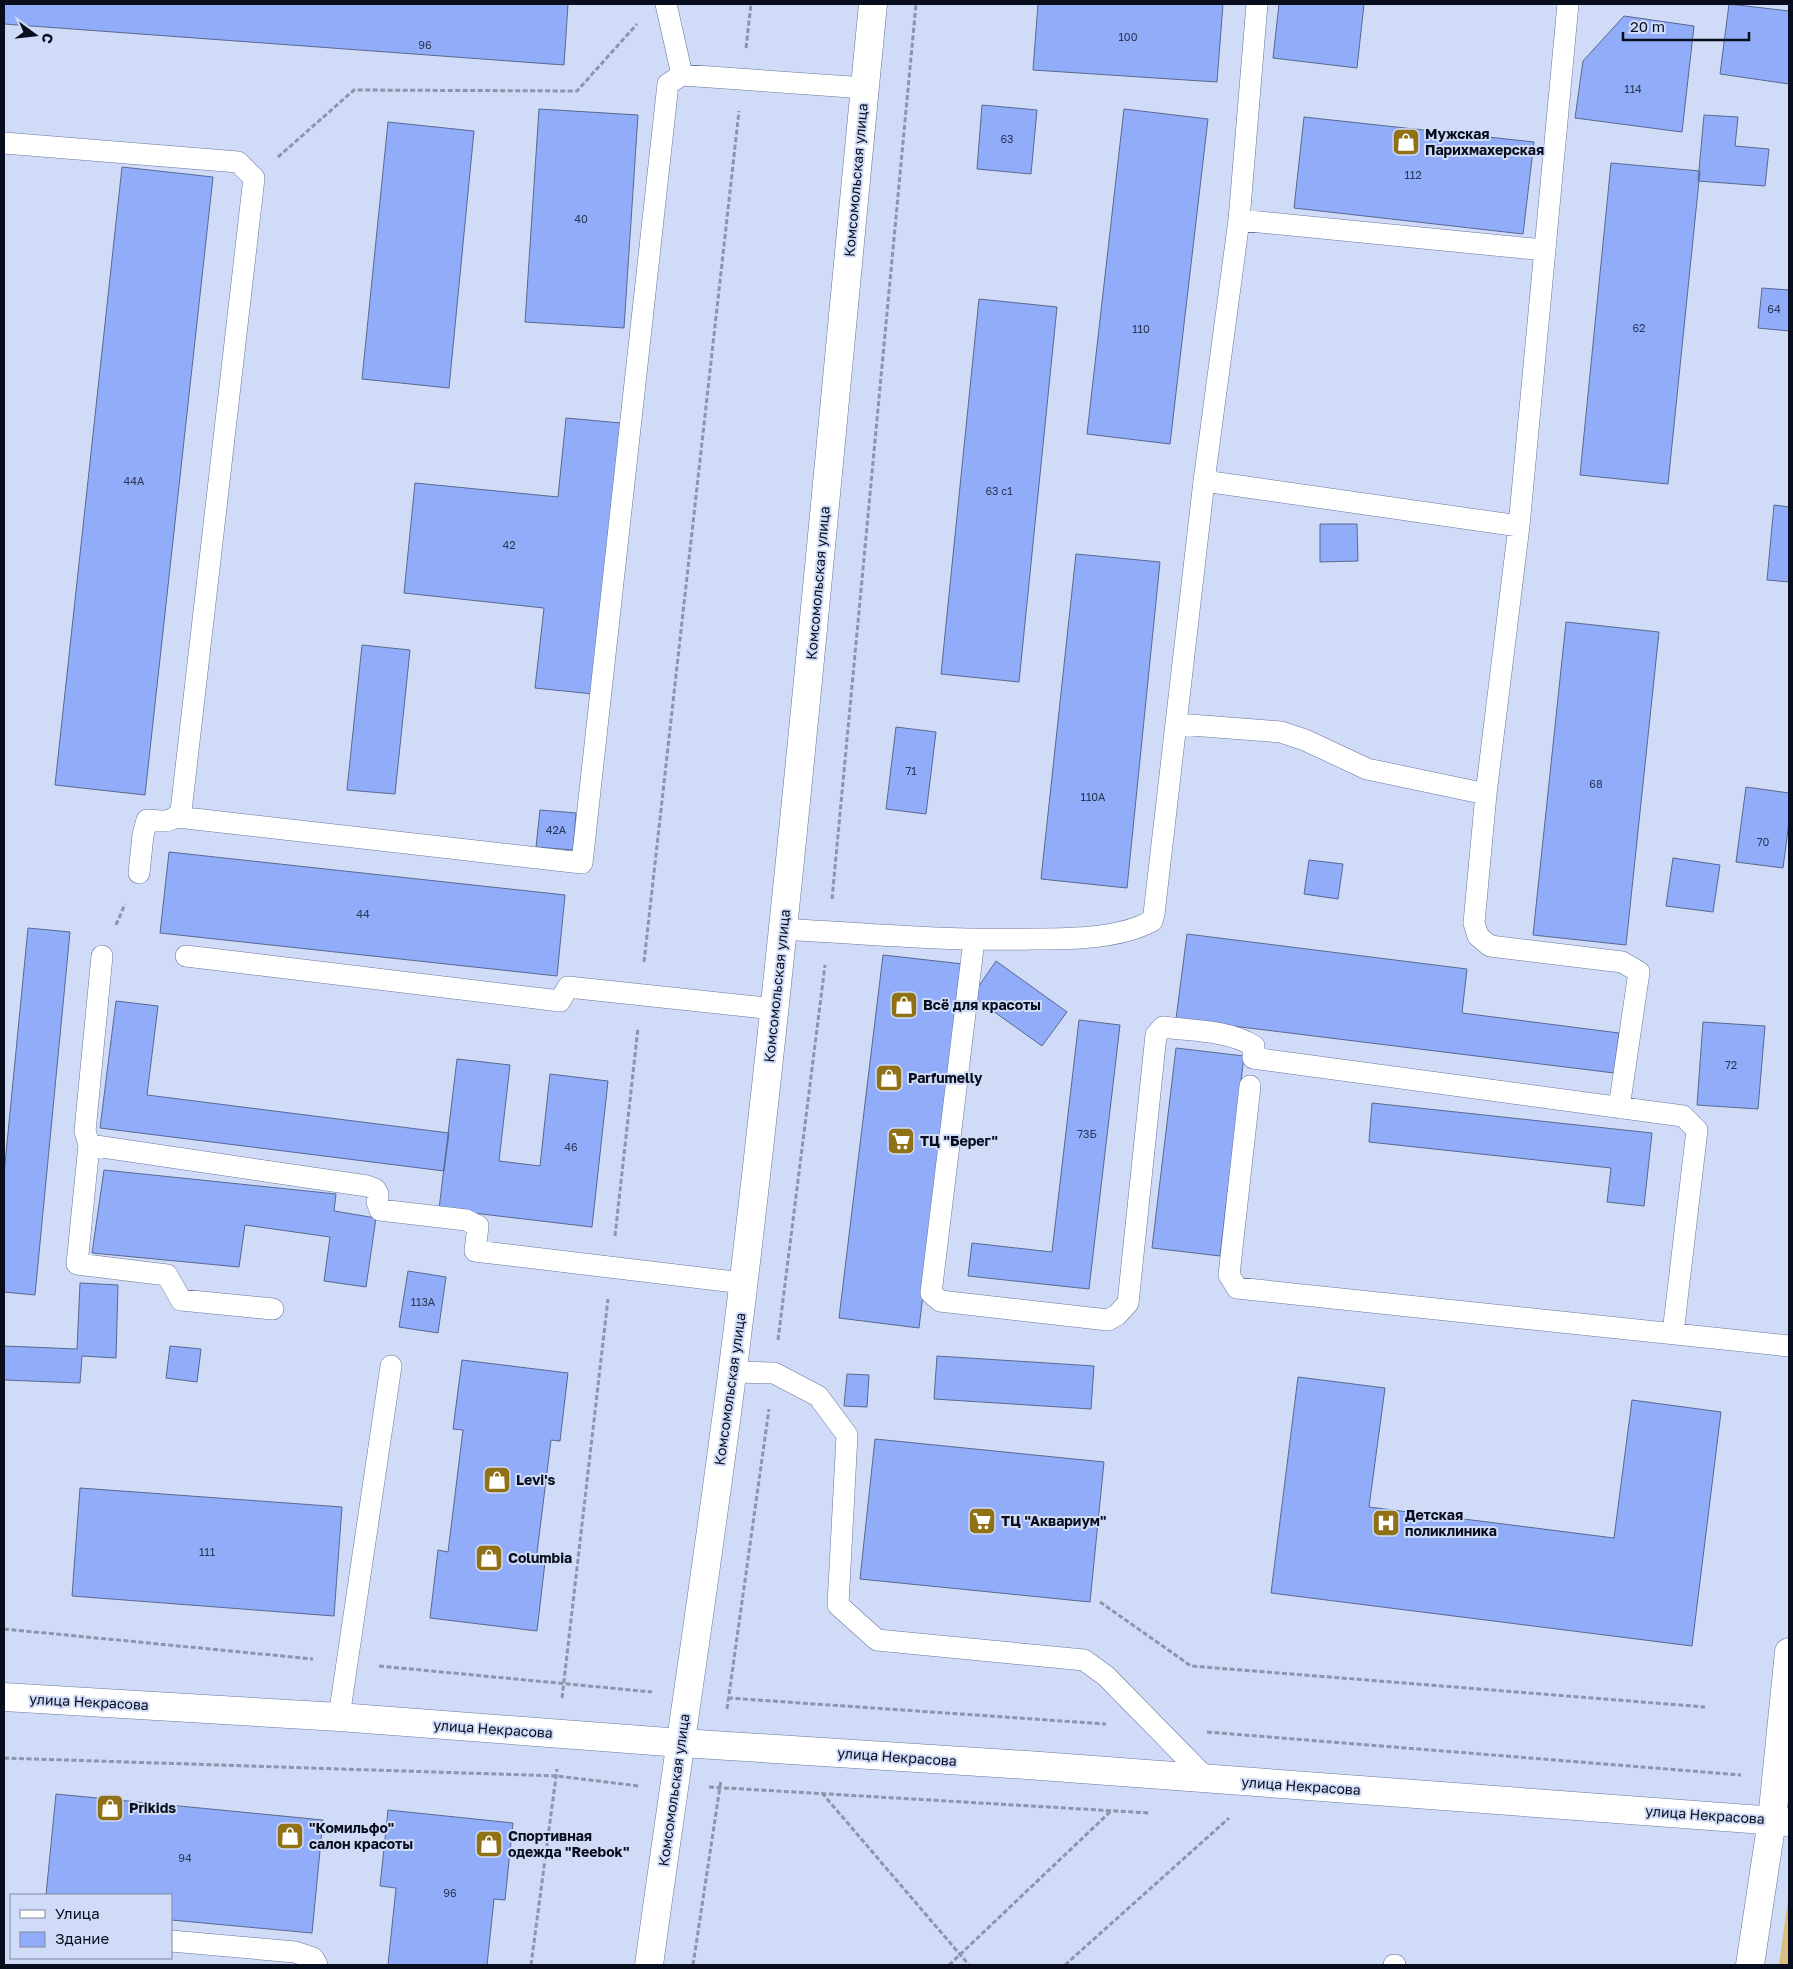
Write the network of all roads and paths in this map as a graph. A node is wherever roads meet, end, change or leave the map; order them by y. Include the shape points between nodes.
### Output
1 (666, 4) edge
2 (751, 4) edge
3 (873, 4) edge
4 (916, 4) edge
5 (1257, 4) edge
6 (1568, 4) edge
7 (643, 18) dead end
8 (682, 75) junction
9 (743, 79) junction
10 (865, 88) junction
11 (4, 143) edge
12 (254, 178) junction
13 (1239, 220) junction
14 (1544, 250) junction
15 (1204, 481) junction
16 (1519, 526) junction
17 (1177, 724) junction
18 (1486, 794) junction
19 (177, 817) junction
20 (139, 873) joint
21 (783, 929) junction
22 (829, 932) junction
23 (974, 940) junction
24 (102, 956) joint
25 (186, 956) dead end
26 (641, 995) junction
27 (774, 1009) junction
28 (1250, 1086) dead end
29 (1619, 1108) junction
30 (89, 1145) junction
31 (611, 1268) junction
32 (743, 1283) junction
33 (273, 1309) dead end
34 (1673, 1333) junction
35 (1789, 1346) edge
36 (391, 1366) dead end
37 (732, 1372) junction
38 (774, 1373) junction
39 (1100, 1602) dead end
40 (1789, 1652) edge
41 (563, 1683) dead end
42 (687, 1695) junction
43 (4, 1697) edge
44 (728, 1698) junction
45 (1705, 1707) dead end
46 (339, 1718) junction
47 (1157, 1728) junction
48 (681, 1743) junction
49 (4, 1758) edge
50 (557, 1776) junction
51 (1776, 1778) junction
52 (1207, 1779) junction
53 (720, 1787) dead end
54 (673, 1790) junction
55 (822, 1793) dead end
56 (1112, 1811) dead end
57 (1229, 1818) dead end
58 (1781, 1821) edge
59 (172, 1941) edge
60 (960, 1955) junction
61 (317, 1965) edge
62 (531, 1965) edge
63 (649, 1965) edge
64 (693, 1965) edge
65 (949, 1965) edge
66 (969, 1965) edge
67 (1065, 1965) edge
68 (1750, 1965) edge

1 - 8 lane
2 - 9 path
3 - 10 main road, Комсомольская улица
4 - 22 path
5 - 13 lane
6 - 14 lane
7 - 12 path via 577,90 354,90
8 - 9 lane
8 - 19 lane via 668,84 582,863
9 - 10 lane
9 - 26 path
10 - 21 main road, Комсомольская улица
11 - 12 lane via 238,162
12 - 19 lane via 181,811
13 - 14 lane
13 - 15 lane
14 - 16 lane
15 - 16 lane
15 - 17 lane
16 - 18 lane
17 - 18 lane via 1280,732 1367,769
17 - 23 lane via 1152,921 1140,928 1081,939
18 - 29 lane via 1474,923 1478,936 1490,946 1622,962 1639,972
19 - 20 lane via 171,821 147,820
20 - 24 path
21 - 22 lane
21 - 27 main road, Комсомольская улица
22 - 23 lane
22 - 38 path
23 - 29 lane via 931,1293 940,1302 1108,1320 1128,1303 1156,1035 1163,1027 1244,1040 1254,1046 1253,1058
24 - 30 lane via 85,1131
25 - 26 lane via 560,1001 568,987
26 - 27 lane
26 - 31 path
27 - 32 main road, Комсомольская улица
28 - 34 lane via 1229,1274 1237,1288
29 - 34 lane via 1683,1116 1697,1130
30 - 31 lane via 367,1186 378,1194 380,1210 466,1220 478,1226 475,1252
30 - 33 lane via 77,1264 167,1275 181,1300
31 - 32 lane
31 - 41 path
32 - 37 main road, Комсомольская улица
34 - 35 lane
36 - 46 lane
37 - 38 lane
37 - 42 main road, Комсомольская улица
38 - 44 path
38 - 47 lane via 818,1396 847,1435 838,1605 877,1640 1084,1660 1106,1676
39 - 45 path via 1190,1666
40 - 51 main road
42 - 44 path
42 - 48 main road, Комсомольская улица
43 - 46 main road, улица Некрасова
44 - 47 path
46 - 48 main road, улица Некрасова
47 - 51 path
47 - 52 lane
48 - 52 main road, улица Некрасова
48 - 54 main road, Комсомольская улица
49 - 50 path
50 - 54 path
50 - 62 path
51 - 58 main road
52 - 58 main road, улица Некрасова
53 - 64 path
54 - 63 main road, Комсомольская улица
55 - 60 path
56 - 60 path
57 - 67 path
58 - 68 main road
59 - 61 lane via 295,1952 313,1958
60 - 65 path
60 - 66 path

